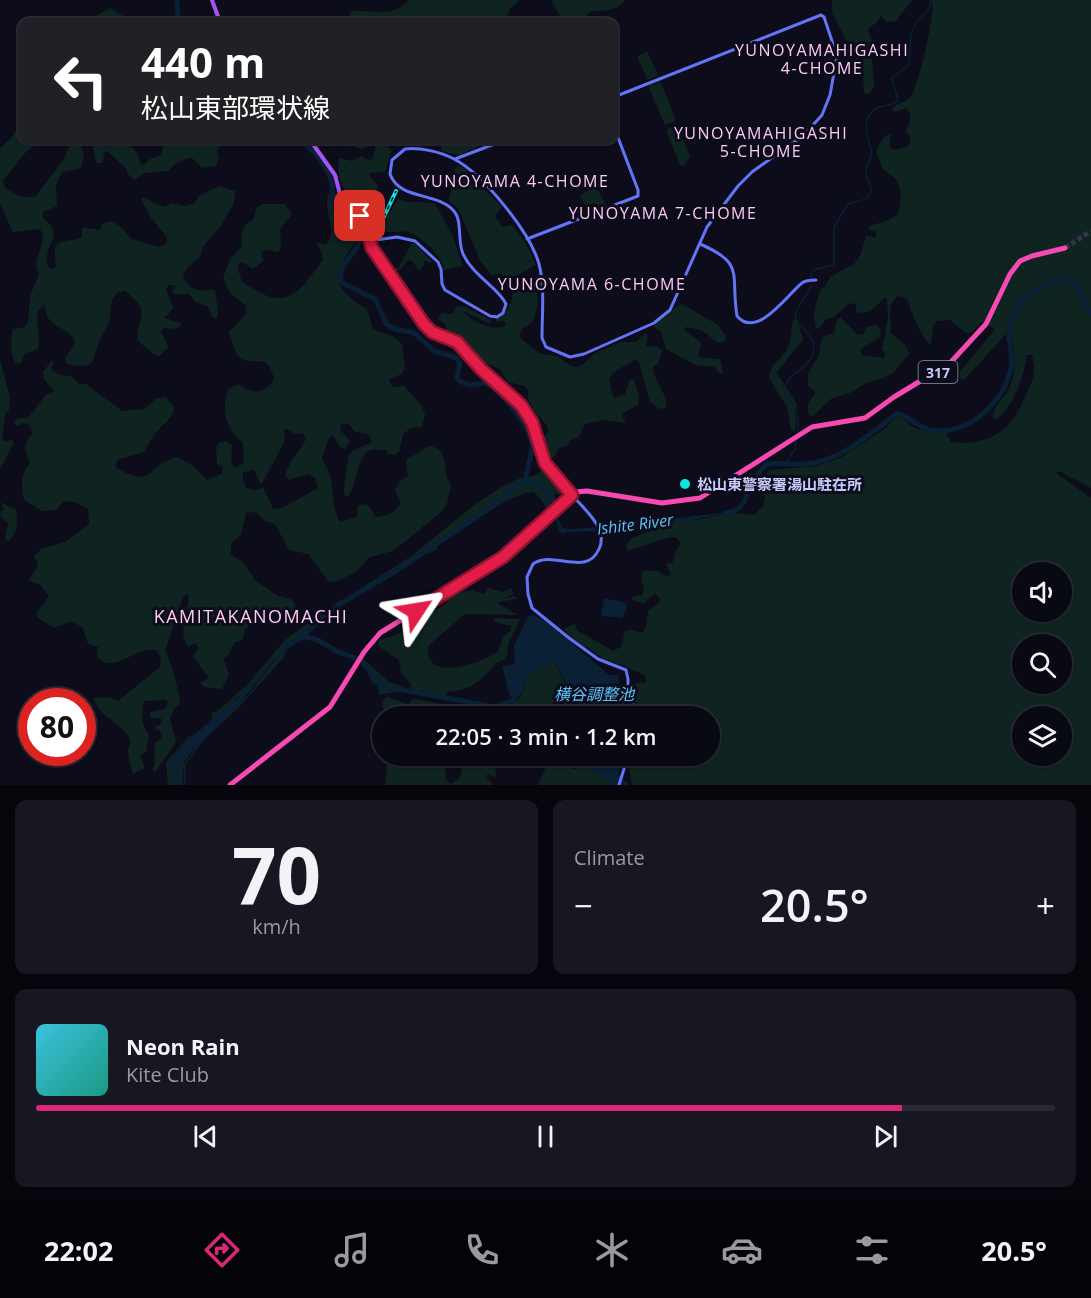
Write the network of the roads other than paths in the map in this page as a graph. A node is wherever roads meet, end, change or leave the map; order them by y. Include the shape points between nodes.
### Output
1 (212, 0) edge
2 (219, 18) edge
3 (618, 95) edge
4 (618, 138) edge
5 (313, 144) edge
6 (494, 144) edge
7 (455, 159) junction
8 (527, 239) junction
9 (369, 241) junction
10 (700, 243) junction
11 (1065, 248) tunnel mouth
12 (816, 280) dead end
13 (572, 495) junction
14 (634, 706) edge
15 (625, 766) edge
16 (230, 785) edge
17 (619, 785) edge

1 - 2 main road
3 - 10 street via 820,15 824,17 837,56 822,115 804,135 742,181 711,221
4 - 8 street via 638,195
5 - 9 main road via 335,175 340,198 363,220
6 - 7 street
7 - 8 street via 507,207
7 - 9 street via 405,149 392,160 390,174 400,188 455,211 464,256 475,273 505,301 503,314 490,316 448,292 442,284 438,262 415,240 397,237
8 - 10 street via 541,271 543,342 549,349 570,357 614,341 665,315 674,304
9 - 13 main road via 427,327 457,342 526,411 545,463
10 - 12 street via 731,263 737,316 744,322 758,321 782,306 803,283
11 - 13 highway, 317 via 1020,261 986,324 950,363 865,418 812,427 700,498 668,504 587,491
13 - 14 street via 600,530 601,545 594,557 582,563 547,558 532,564 527,577 530,603 576,644 598,659 626,670 628,694
13 - 16 highway via 494,564 380,633 364,651 330,707
15 - 17 street

